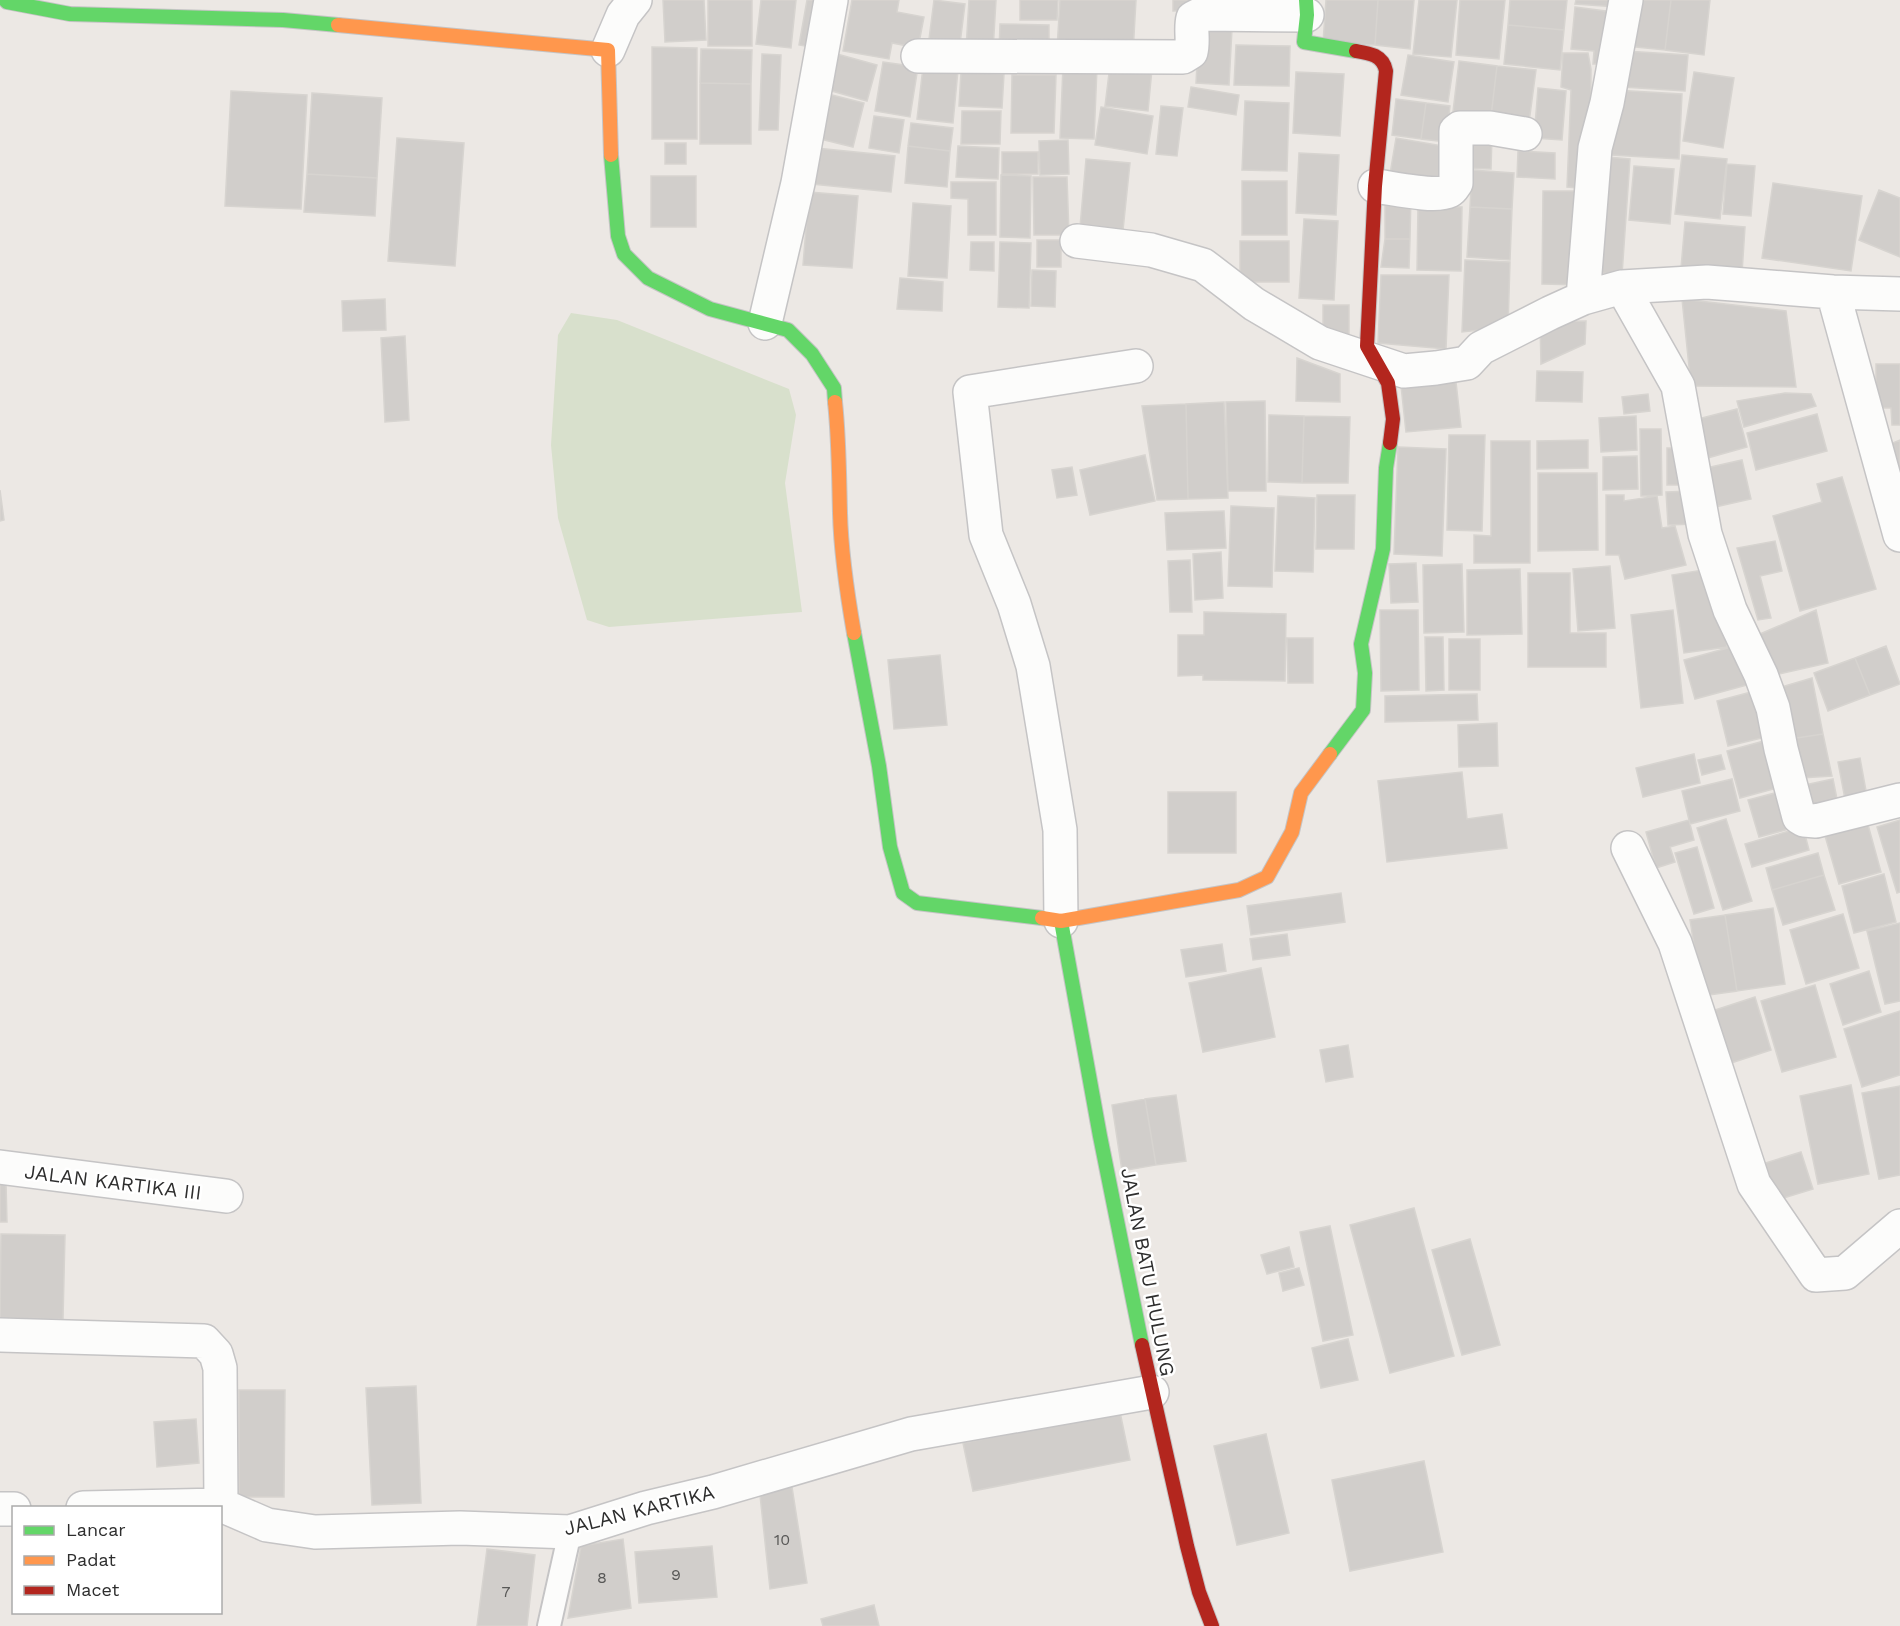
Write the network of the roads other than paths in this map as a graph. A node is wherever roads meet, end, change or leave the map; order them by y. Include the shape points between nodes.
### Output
1 (5, 0) edge
2 (635, 0) edge
3 (831, 0) edge
4 (1626, 0) edge
5 (1307, 8) edge
6 (282, 10) edge
7 (608, 50) junction
8 (918, 56) dead end
9 (1525, 134) dead end
10 (1375, 186) junction
11 (1077, 241) dead end
12 (1622, 287) junction
13 (1833, 292) junction
14 (1900, 294) edge
15 (1583, 298) junction
16 (765, 323) junction
17 (1377, 361) junction
18 (1136, 366) dead end
19 (1900, 535) edge
20 (1900, 800) edge
21 (1628, 849) dead end
22 (1061, 921) junction
23 (0, 1167) edge
24 (226, 1196) dead end
25 (1900, 1226) edge
26 (0, 1335) edge
27 (1152, 1392) junction
28 (221, 1504) junction
29 (152, 1506) edge
30 (570, 1532) junction
31 (549, 1626) edge
32 (1212, 1626) edge

1 - 6 street via 70,14
2 - 7 street via 622,15
3 - 16 street via 798,183
4 - 15 street via 1595,148
5 - 8 street via 1201,14 1193,18 1193,45 1183,57
5 - 10 street via 1304,42 1374,54 1385,65
6 - 7 street
7 - 16 street via 611,171 618,236 624,254 648,278 710,309
9 - 10 street via 1490,128 1456,131 1456,183 1448,192
10 - 17 street via 1367,346
11 - 17 street via 1151,250 1203,265 1254,304 1320,343
12 - 13 street via 1707,282
12 - 15 street
12 - 20 street via 1678,386 1705,534 1730,610 1773,708 1800,817 1816,821
13 - 14 street
13 - 19 street
15 - 17 street via 1481,348 1467,363 1404,371
16 - 22 street via 788,330 812,354 834,388 846,589 890,847 903,893 917,903
17 - 22 street via 1388,383 1393,419 1386,468 1383,549 1361,644 1365,673 1363,710 1301,793 1292,832 1267,877 1239,890
18 - 22 street via 970,392 986,535 1014,604 1033,666 1060,830
21 - 25 street via 1675,943 1754,1184 1816,1275 1845,1273
22 - 27 street, JALAN BATU HULUNG
23 - 24 street, JALAN KARTIKA III
26 - 28 street via 204,1341 216,1354 220,1368
27 - 30 street, JALAN KARTIKA via 911,1434
27 - 32 street, JALAN BATU HULUNG via 1187,1546
28 - 29 street, JALAN KARTIKA
28 - 30 street, JALAN KARTIKA via 267,1525 315,1532 460,1528
30 - 31 lane

